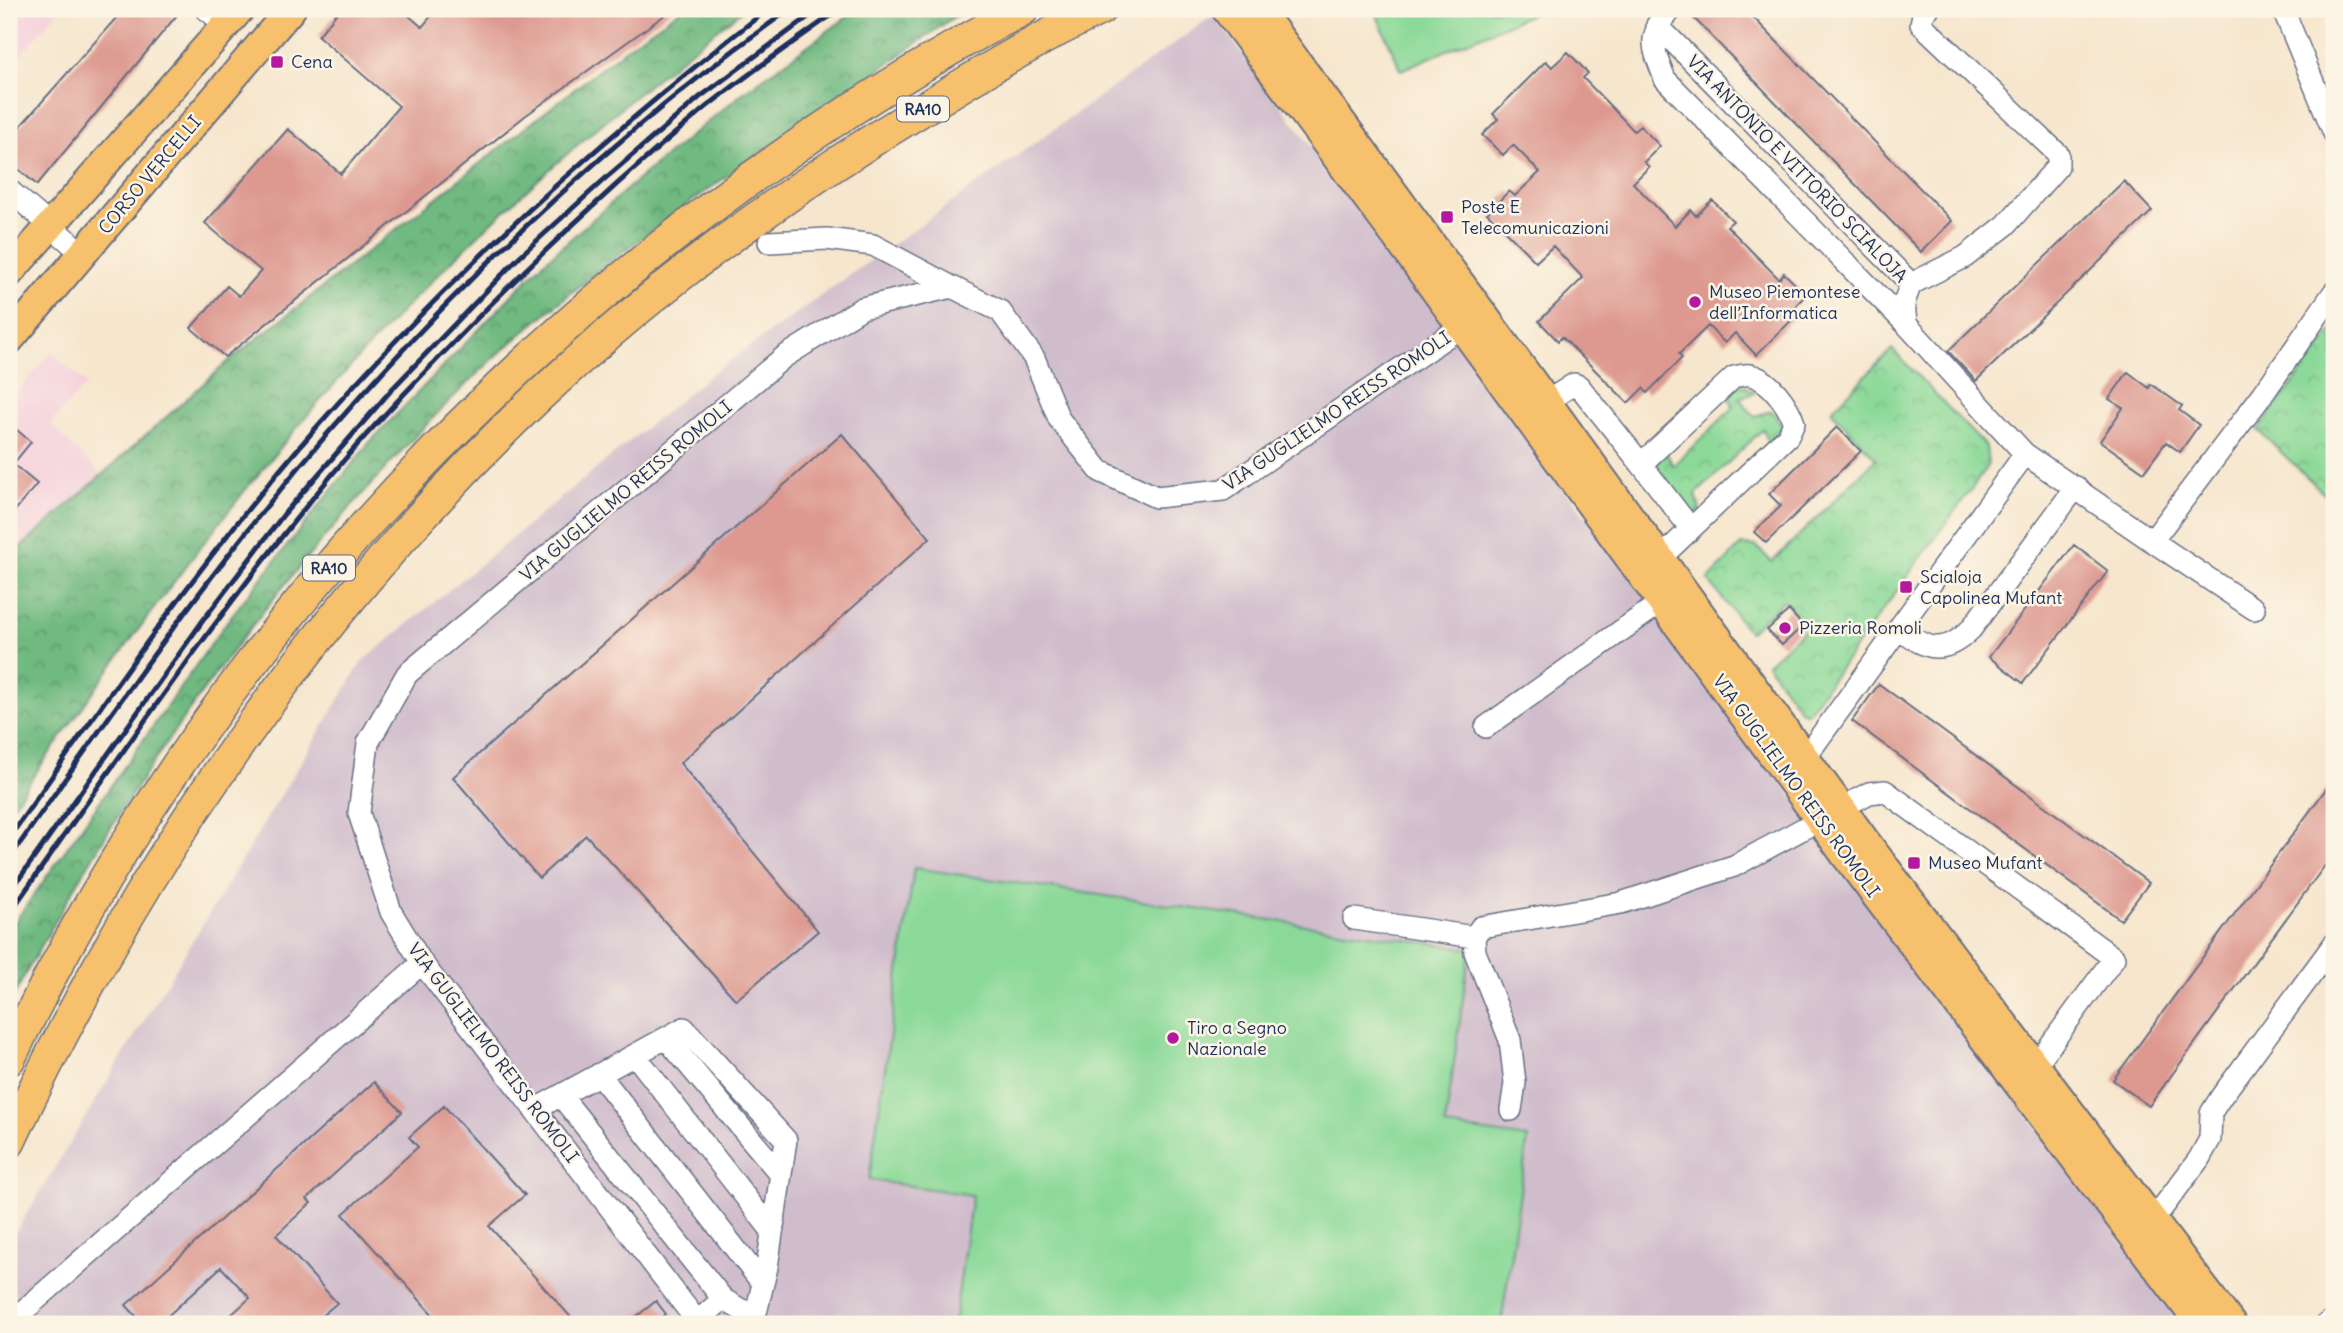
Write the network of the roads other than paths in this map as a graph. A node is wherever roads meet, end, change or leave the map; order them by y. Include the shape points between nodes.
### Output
1 (291, 9) edge
2 (994, 9) edge
3 (1023, 9) edge
4 (1100, 9) edge
5 (1226, 9) edge
6 (1258, 9) edge
7 (1672, 9) edge
8 (1928, 9) edge
9 (2283, 9) edge
10 (224, 14) edge
11 (1657, 25) junction
12 (930, 61) junction
13 (2334, 133) edge
14 (9, 190) edge
15 (49, 225) junction
16 (769, 242) dead end
17 (82, 253) junction
18 (9, 272) edge
19 (1910, 284) junction
20 (952, 288) junction
21 (2334, 292) edge
22 (1472, 320) junction
23 (1906, 324) junction
24 (9, 340) edge
25 (1536, 408) junction
26 (2025, 454) junction
27 (1641, 464) junction
28 (2076, 487) junction
29 (1691, 529) junction
30 (2152, 541) junction
31 (1651, 567) junction
32 (1672, 595) junction
33 (2253, 609) dead end
34 (1899, 629) junction
35 (1486, 727) dead end
36 (1797, 768) junction
37 (1830, 814) junction
38 (1354, 919) dead end
39 (1474, 937) junction
40 (2334, 944) edge
41 (422, 963) junction
42 (635, 1055) junction
43 (9, 1059) edge
44 (2025, 1073) junction
45 (599, 1074) junction
46 (561, 1096) junction
47 (534, 1110) junction
48 (1511, 1110) dead end
49 (9, 1142) edge
50 (772, 1231) junction
51 (2145, 1231) junction
52 (763, 1284) junction
53 (723, 1299) junction
54 (2334, 1319) edge
55 (698, 1323) edge
56 (14, 1324) edge
57 (2200, 1324) edge
58 (2231, 1324) edge
59 (2327, 1324) edge

1 - 17 main road, CORSO VERCELLI
2 - 12 highway, RA10
3 - 12 highway, RA10
4 - 49 highway, RA10 via 988,69 880,135 734,234 538,397 432,504 305,656 211,784 107,949
5 - 22 main road, VIA GUGLIELMO REISS ROMOLI
6 - 22 main road, VIA GUGLIELMO REISS ROMOLI
7 - 11 street
8 - 19 street via 1921,24 2058,154 2058,166 2006,225 1965,257
9 - 13 street
10 - 15 main road
11 - 19 street, VIA ANTONIO E VITTORIO SCIALOJA
11 - 23 street, VIA ANTONIO E VITTORIO SCIALOJA via 1656,56 1665,79
12 - 43 highway, RA10 via 741,185 603,293 515,370 407,479 285,621 179,765 76,932
14 - 15 street
15 - 17 street
15 - 18 main road
16 - 20 street via 827,239 873,245
17 - 24 main road, CORSO VERCELLI
19 - 23 street, VIA ANTONIO E VITTORIO SCIALOJA via 1904,302
20 - 22 street, VIA GUGLIELMO REISS ROMOLI via 1000,311 1034,358 1059,419 1100,471 1156,497 1223,490
20 - 41 street, VIA GUGLIELMO REISS ROMOLI via 862,308 784,357 407,674 368,743 359,813 391,912
21 - 30 street
22 - 25 main road, VIA GUGLIELMO REISS ROMOLI
23 - 26 street, VIA ANTONIO E VITTORIO SCIALOJA
25 - 27 street via 1566,387 1579,386
25 - 31 main road, VIA GUGLIELMO REISS ROMOLI
26 - 28 street, VIA ANTONIO E VITTORIO SCIALOJA
26 - 34 street
27 - 29 street
27 - 29 street via 1734,377 1748,374 1765,382 1790,410 1794,423 1788,436
28 - 30 street, VIA ANTONIO E VITTORIO SCIALOJA
28 - 34 street via 1960,640 1935,648 1922,646
29 - 31 street
30 - 33 street, VIA ANTONIO E VITTORIO SCIALOJA
31 - 32 main road, VIA GUGLIELMO REISS ROMOLI
32 - 35 street
32 - 36 main road, VIA GUGLIELMO REISS ROMOLI
34 - 36 street
36 - 37 main road, VIA GUGLIELMO REISS ROMOLI
37 - 39 street via 1734,866 1621,903 1481,927
37 - 44 main road, VIA GUGLIELMO REISS ROMOLI
37 - 44 street via 1869,793 1885,792 2114,958
38 - 39 street
39 - 48 street via 1475,952 1510,1040 1515,1083
40 - 51 street via 2221,1097 2211,1113 2210,1139 2199,1159
41 - 47 street, VIA GUGLIELMO REISS ROMOLI
41 - 56 street via 21,1313
42 - 45 street
42 - 50 street
42 - 50 street via 666,1038 781,1175
44 - 51 main road, VIA GUGLIELMO REISS ROMOLI
45 - 46 street
45 - 52 street
46 - 47 street
46 - 53 street
47 - 55 street, VIA GUGLIELMO REISS ROMOLI
50 - 52 street
51 - 57 main road, VIA GUGLIELMO REISS ROMOLI
51 - 58 main road, VIA GUGLIELMO REISS ROMOLI
52 - 53 street via 757,1309 744,1312
53 - 55 street
54 - 59 street

